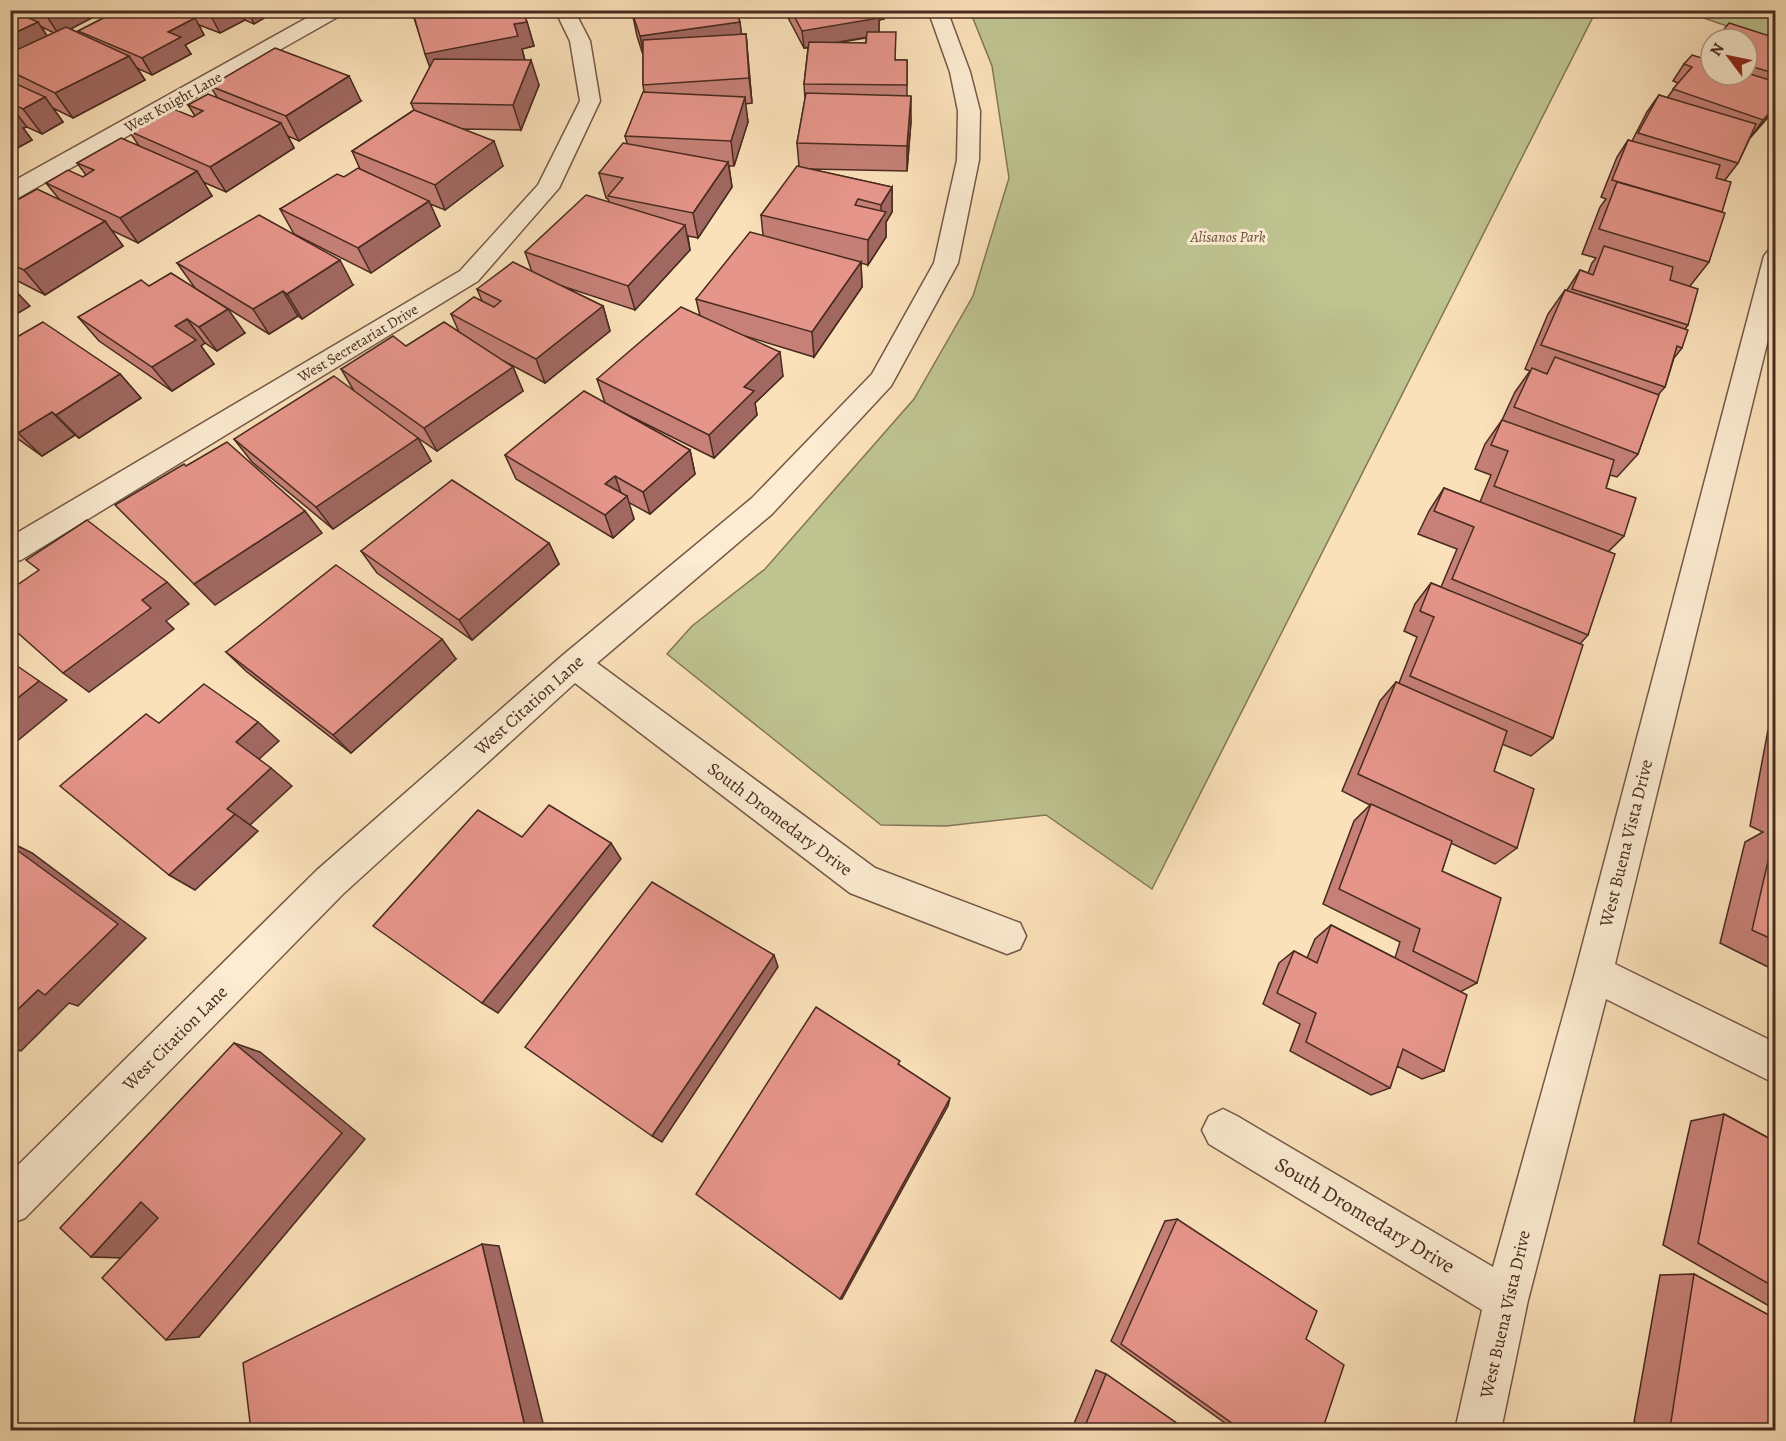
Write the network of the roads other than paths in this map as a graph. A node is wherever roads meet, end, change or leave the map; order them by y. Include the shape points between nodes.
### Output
1 (336, 10) edge
2 (564, 10) edge
3 (937, 10) edge
4 (10, 193) edge
5 (1776, 256) edge
6 (10, 552) edge
7 (574, 663) junction
8 (1007, 936) dead end
9 (1594, 973) junction
10 (1776, 1064) edge
11 (1223, 1130) dead end
12 (10, 1203) edge
13 (1506, 1300) junction
14 (1478, 1431) edge

1 - 4 street, West Knight Lane
2 - 6 street, West Secretariat Drive via 580,41 590,101 548,188 469,276
3 - 7 street, West Citation Lane via 960,72 969,111 968,160 946,263 882,380 762,506
5 - 9 street, West Buena Vista Drive
7 - 8 street, South Dromedary Drive via 863,881
7 - 12 street, West Citation Lane via 330,882
9 - 10 street
9 - 13 street, West Buena Vista Drive
11 - 13 street, South Dromedary Drive
13 - 14 street, West Buena Vista Drive

